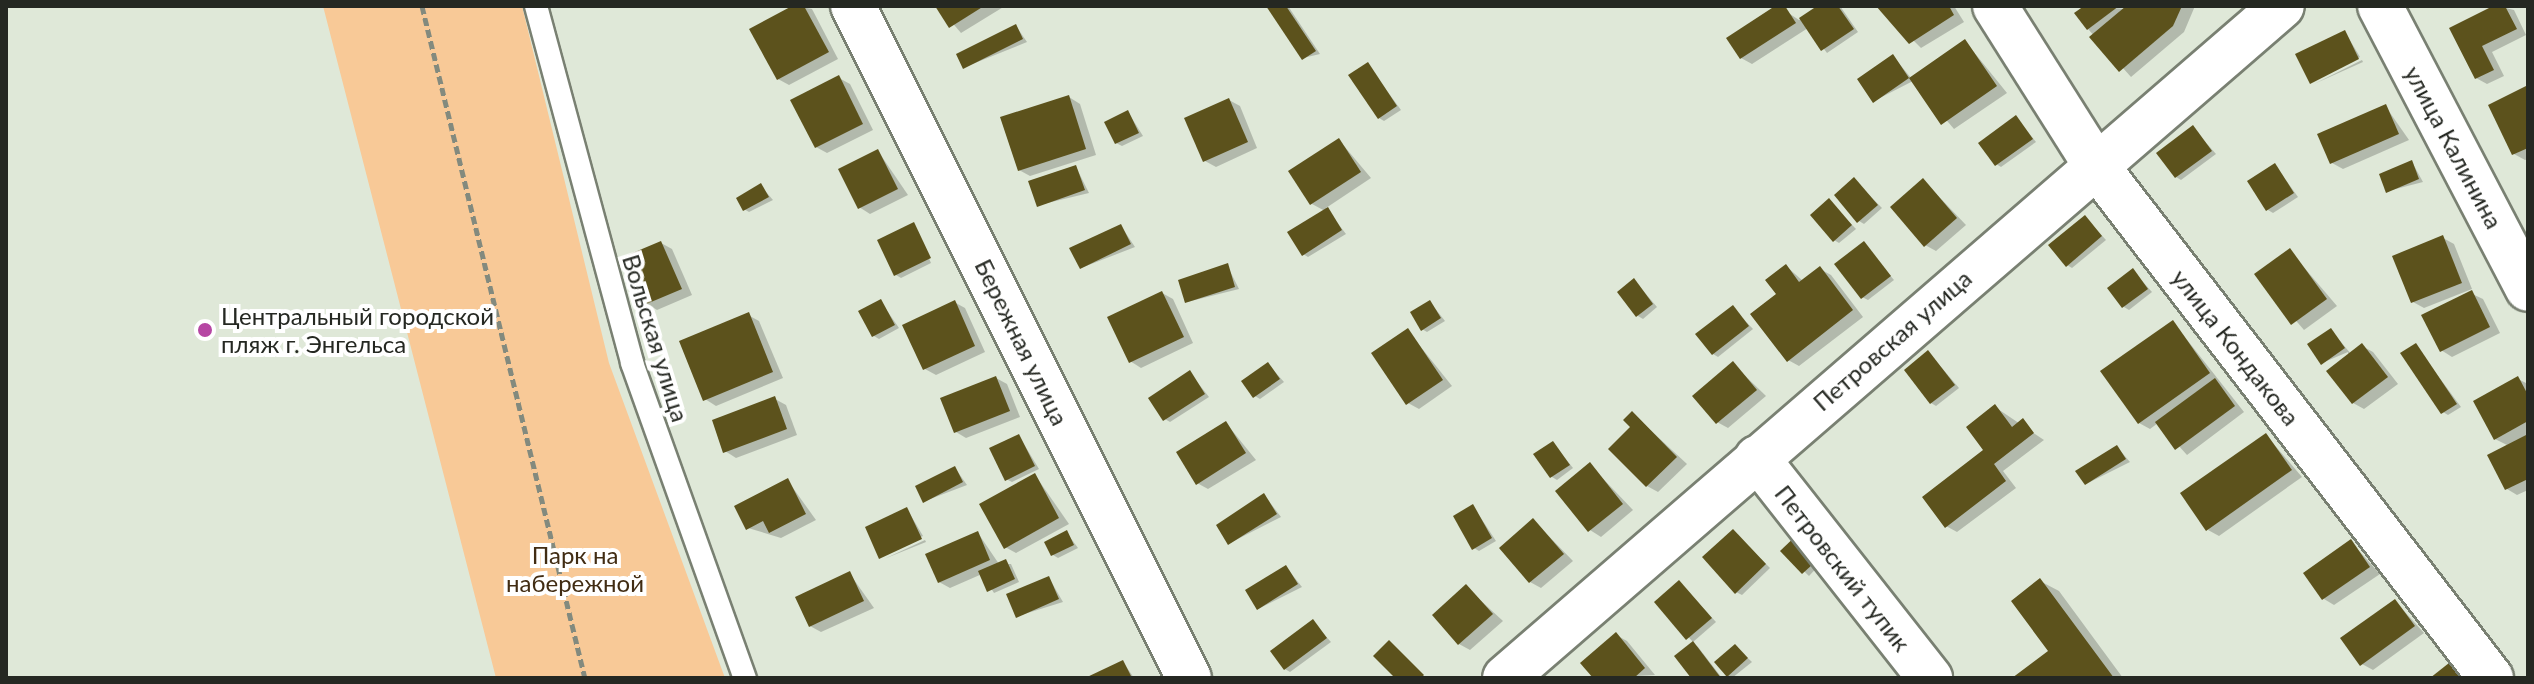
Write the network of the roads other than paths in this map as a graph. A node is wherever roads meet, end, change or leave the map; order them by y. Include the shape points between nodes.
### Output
1 (536, 6) edge
2 (853, 6) edge
3 (1995, 6) edge
4 (2282, 6) edge
5 (2380, 6) edge
6 (2095, 164) junction
7 (2528, 289) edge
8 (1757, 458) junction
9 (745, 678) edge
10 (1189, 678) edge
11 (1505, 678) edge
12 (1930, 678) edge
13 (2491, 678) edge

1 - 9 lane, Вольская улица via 632,363
2 - 10 street, Бережная улица
3 - 6 street, улица Кондакова
4 - 6 street, Петровская улица
5 - 7 street, улица Калинина
6 - 8 street, Петровская улица
6 - 13 street, улица Кондакова
8 - 11 street, Петровская улица
8 - 12 street, Петровский тупик

